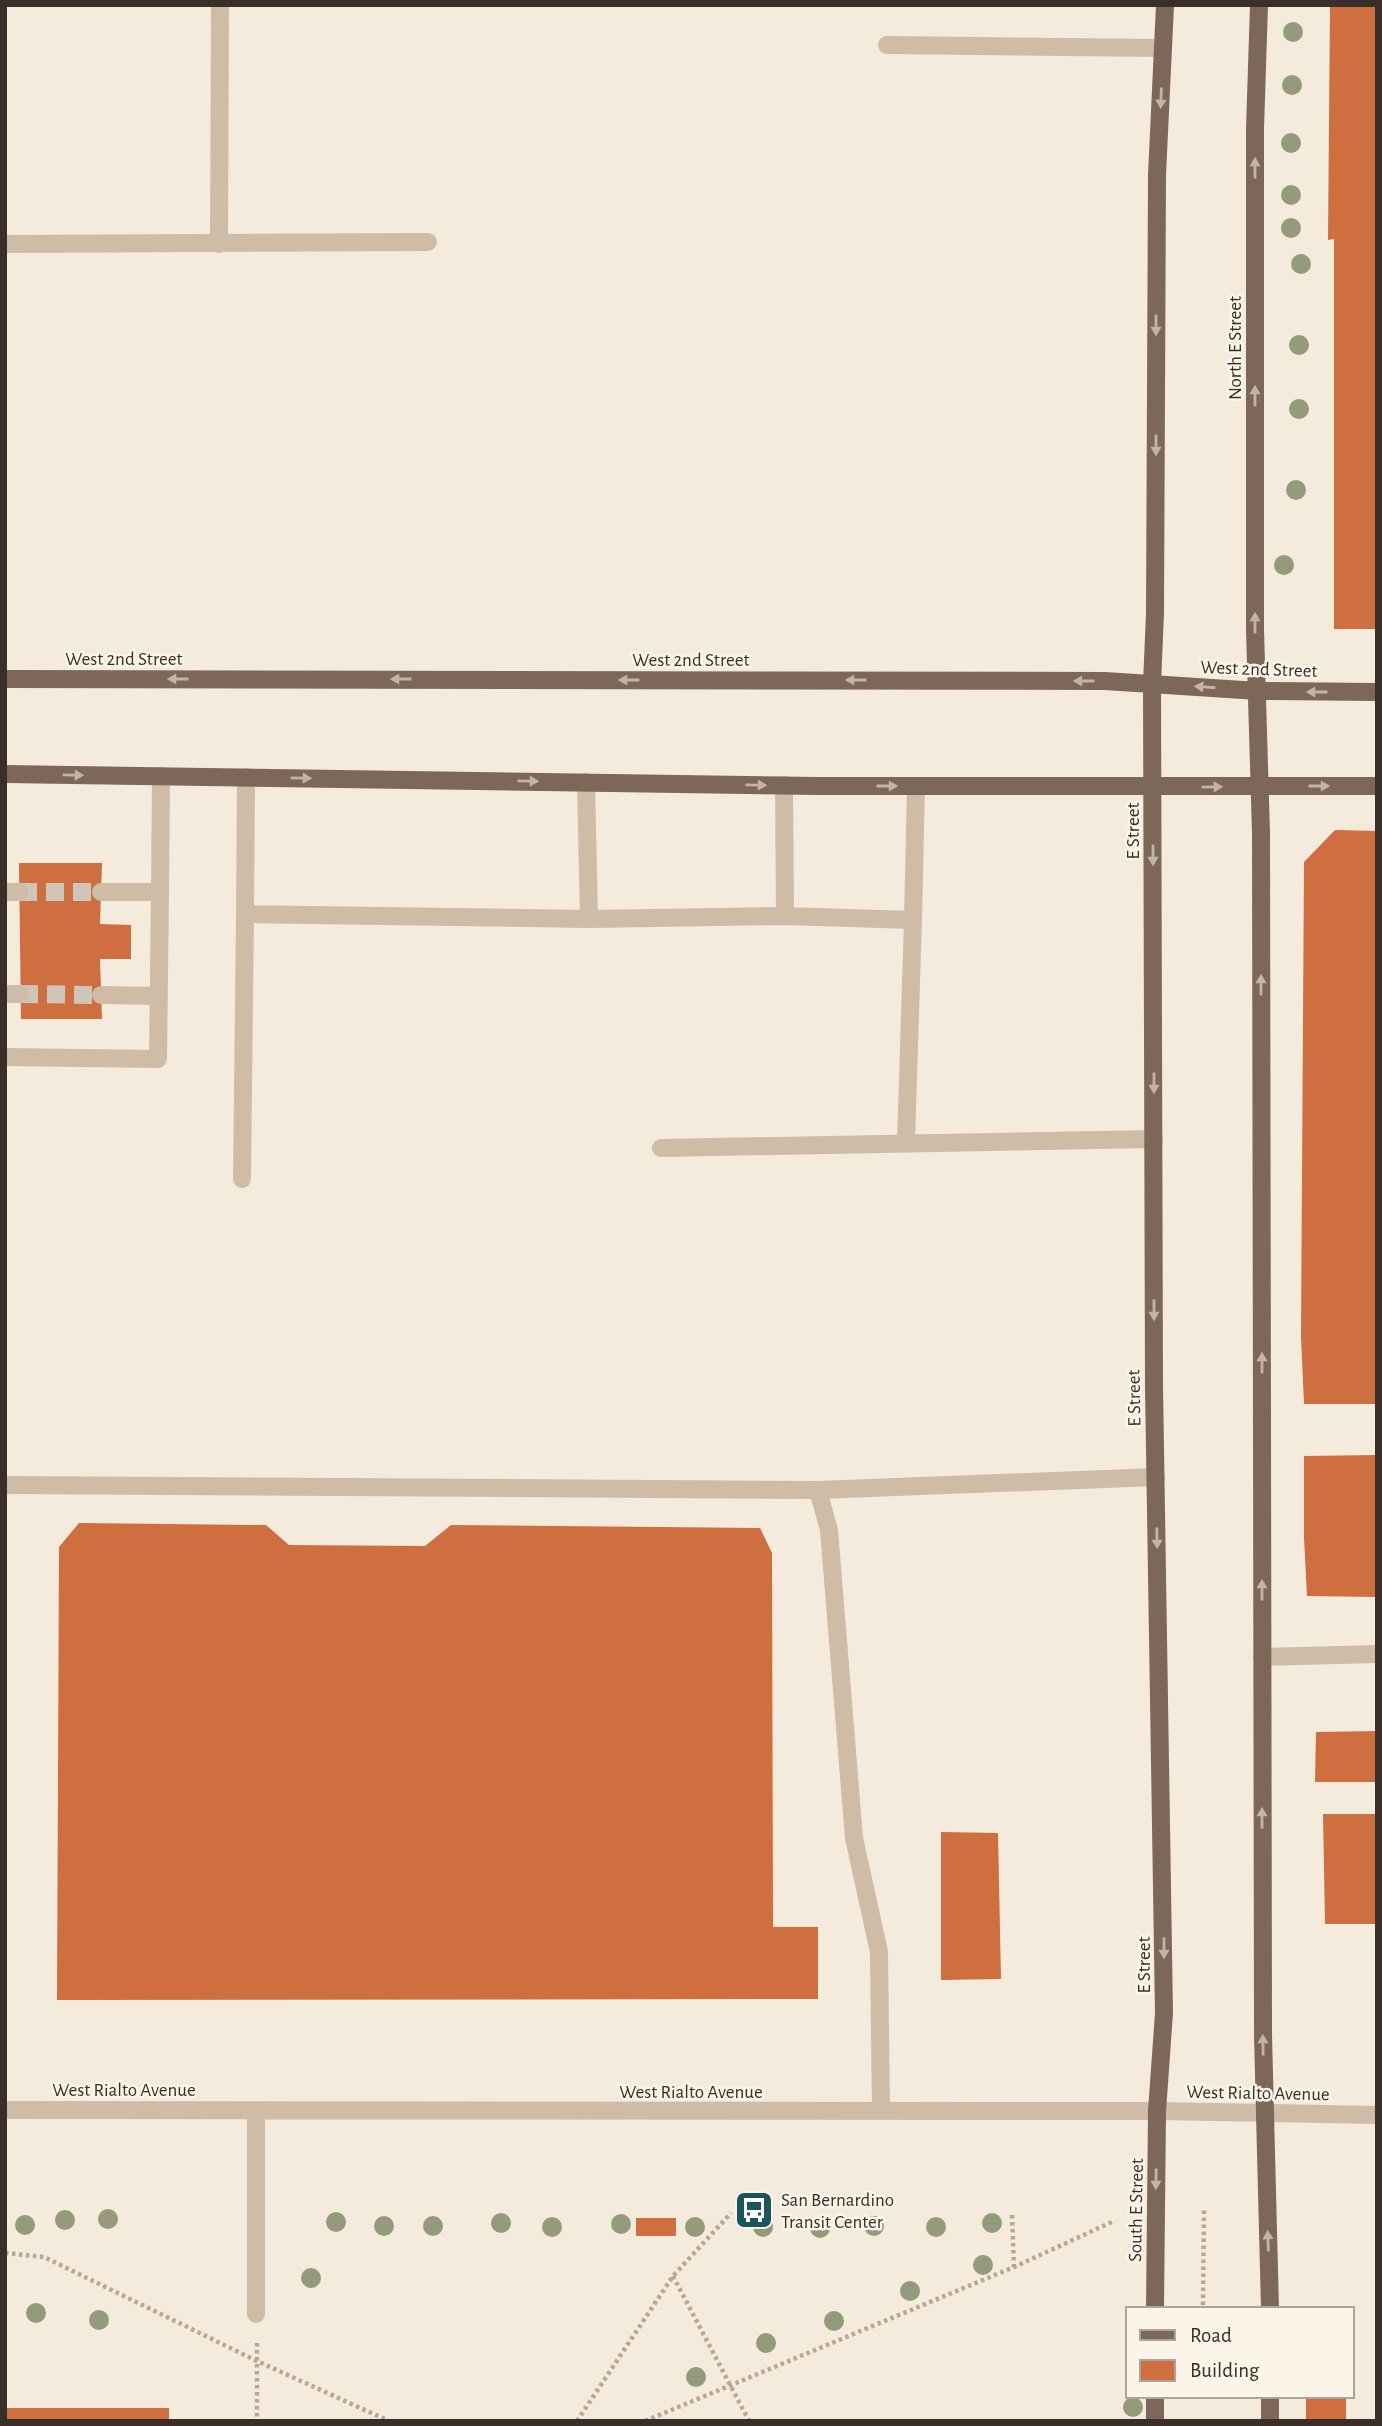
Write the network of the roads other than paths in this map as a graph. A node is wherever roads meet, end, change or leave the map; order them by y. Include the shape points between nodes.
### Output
1 (220, 5) edge
2 (1165, 5) edge
3 (1259, 5) edge
4 (887, 45) dead end
5 (1163, 48) junction
6 (428, 242) dead end
7 (5, 244) edge
8 (219, 244) junction
9 (5, 680) edge
10 (1152, 684) junction
11 (1258, 691) junction
12 (1377, 692) edge
13 (5, 774) edge
14 (161, 776) junction
15 (246, 777) junction
16 (586, 782) junction
17 (784, 785) junction
18 (916, 786) junction
19 (1261, 786) junction
20 (1377, 786) edge
21 (1153, 787) junction
22 (101, 892) tunnel mouth
23 (160, 892) junction
24 (245, 914) junction
25 (785, 916) junction
26 (589, 919) junction
27 (912, 920) junction
28 (101, 995) tunnel mouth
29 (159, 996) junction
30 (5, 1057) edge
31 (1154, 1139) junction
32 (906, 1142) junction
33 (661, 1148) dead end
34 (242, 1179) dead end
35 (1156, 1477) junction
36 (5, 1485) edge
37 (818, 1490) junction
38 (1377, 1654) edge
39 (1262, 1657) junction
40 (5, 2110) edge
41 (256, 2111) junction
42 (880, 2111) junction
43 (1157, 2111) junction
44 (1264, 2114) junction
45 (1377, 2115) edge
46 (1155, 2307) edge
47 (1270, 2307) edge
48 (256, 2314) road end
49 (1155, 2398) edge
50 (1270, 2398) edge
51 (1155, 2421) edge
52 (1270, 2421) edge

1 - 8 street
2 - 5 main road
11 -> 3 main road, North E Street via 1255,129
4 - 5 street
5 -> 10 main road via 1157,176
6 - 8 street
7 - 8 street
10 -> 9 main road, West 2nd Street
11 -> 10 main road, West 2nd Street
10 - 21 main road, E Street
12 -> 11 main road, West 2nd Street
11 - 19 main road
13 -> 14 main road
14 - 15 main road
14 - 23 street
15 -> 16 main road
15 - 24 street
16 -> 17 main road
16 - 26 street
17 -> 18 main road
17 - 25 street
18 - 21 main road
18 - 27 street
19 -> 20 main road
21 -> 19 main road
39 -> 19 main road
21 -> 31 main road, E Street
22 - 23 street
23 - 29 street
24 - 26 street
24 - 34 street
25 - 26 street
25 - 27 street
27 - 32 street
28 - 29 street
29 - 30 street via 158,1059
31 - 32 street
31 -> 35 main road, E Street
32 - 33 street
35 - 37 street
35 -> 43 main road, E Street via 1164,1999
36 - 37 street
37 - 42 street via 828,1530 854,1838 879,1952
38 - 39 street
44 -> 39 main road
40 - 41 street, West Rialto Avenue
41 - 42 street, West Rialto Avenue
41 - 48 street
42 - 43 street, West Rialto Avenue
43 - 44 street, West Rialto Avenue
43 -> 46 main road, South E Street
44 - 45 street, West Rialto Avenue
47 -> 44 main road
49 - 51 main road
50 - 52 main road

